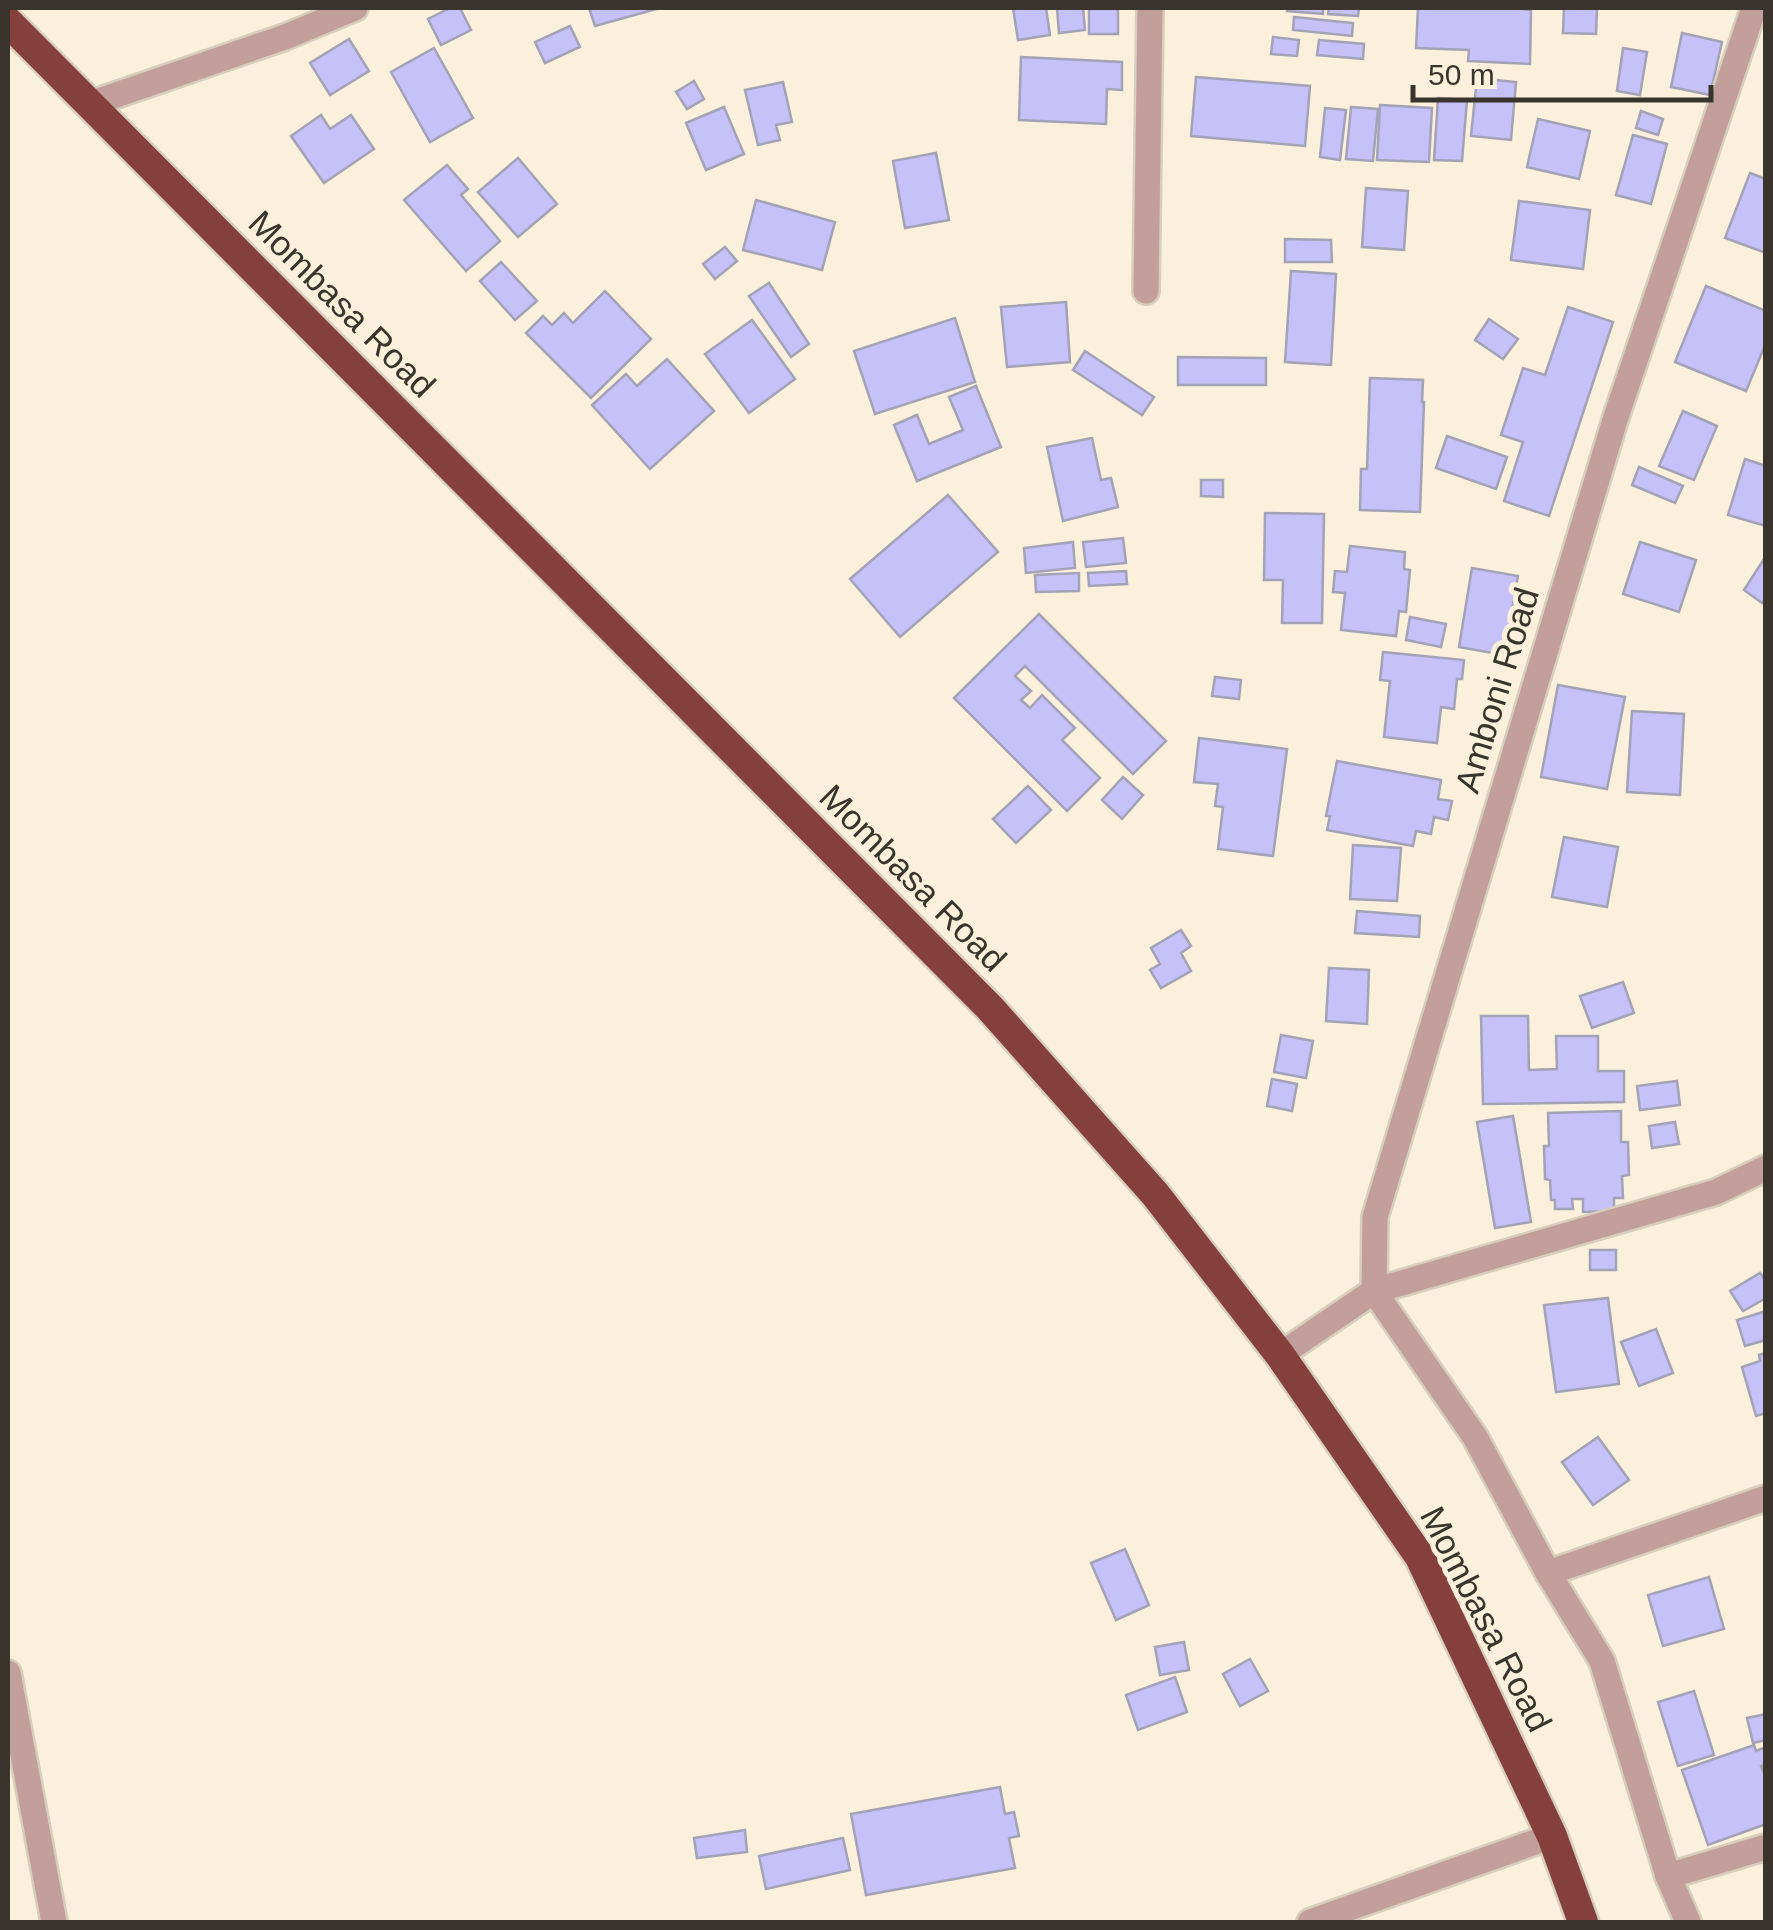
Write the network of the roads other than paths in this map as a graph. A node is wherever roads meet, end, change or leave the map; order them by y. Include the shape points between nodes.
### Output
1 (355, 8) edge
2 (1150, 8) edge
3 (1754, 8) edge
4 (8, 22) edge
5 (90, 104) junction
6 (1146, 291) dead end
7 (1766, 1168) edge
8 (1374, 1290) junction
9 (1280, 1355) junction
10 (1766, 1498) edge
11 (1548, 1573) junction
12 (8, 1673) edge
13 (1552, 1836) junction
14 (1766, 1846) edge
15 (1668, 1876) junction
16 (54, 1922) edge
17 (1310, 1922) edge
18 (1583, 1922) edge
19 (1688, 1922) edge

1 - 5 street
2 - 6 street
3 - 8 street, Amboni Road via 1615,420 1386,1179 1375,1217
4 - 5 highway, Mombasa Road
5 - 9 highway, Mombasa Road via 990,1008 1155,1194
7 - 8 street via 1716,1192
8 - 9 street
8 - 11 street via 1474,1437
9 - 13 highway, Mombasa Road via 1420,1557
10 - 11 street
11 - 15 street via 1602,1661
12 - 16 street
13 - 17 street
13 - 18 highway, Mombasa Road
14 - 15 street
15 - 19 street

